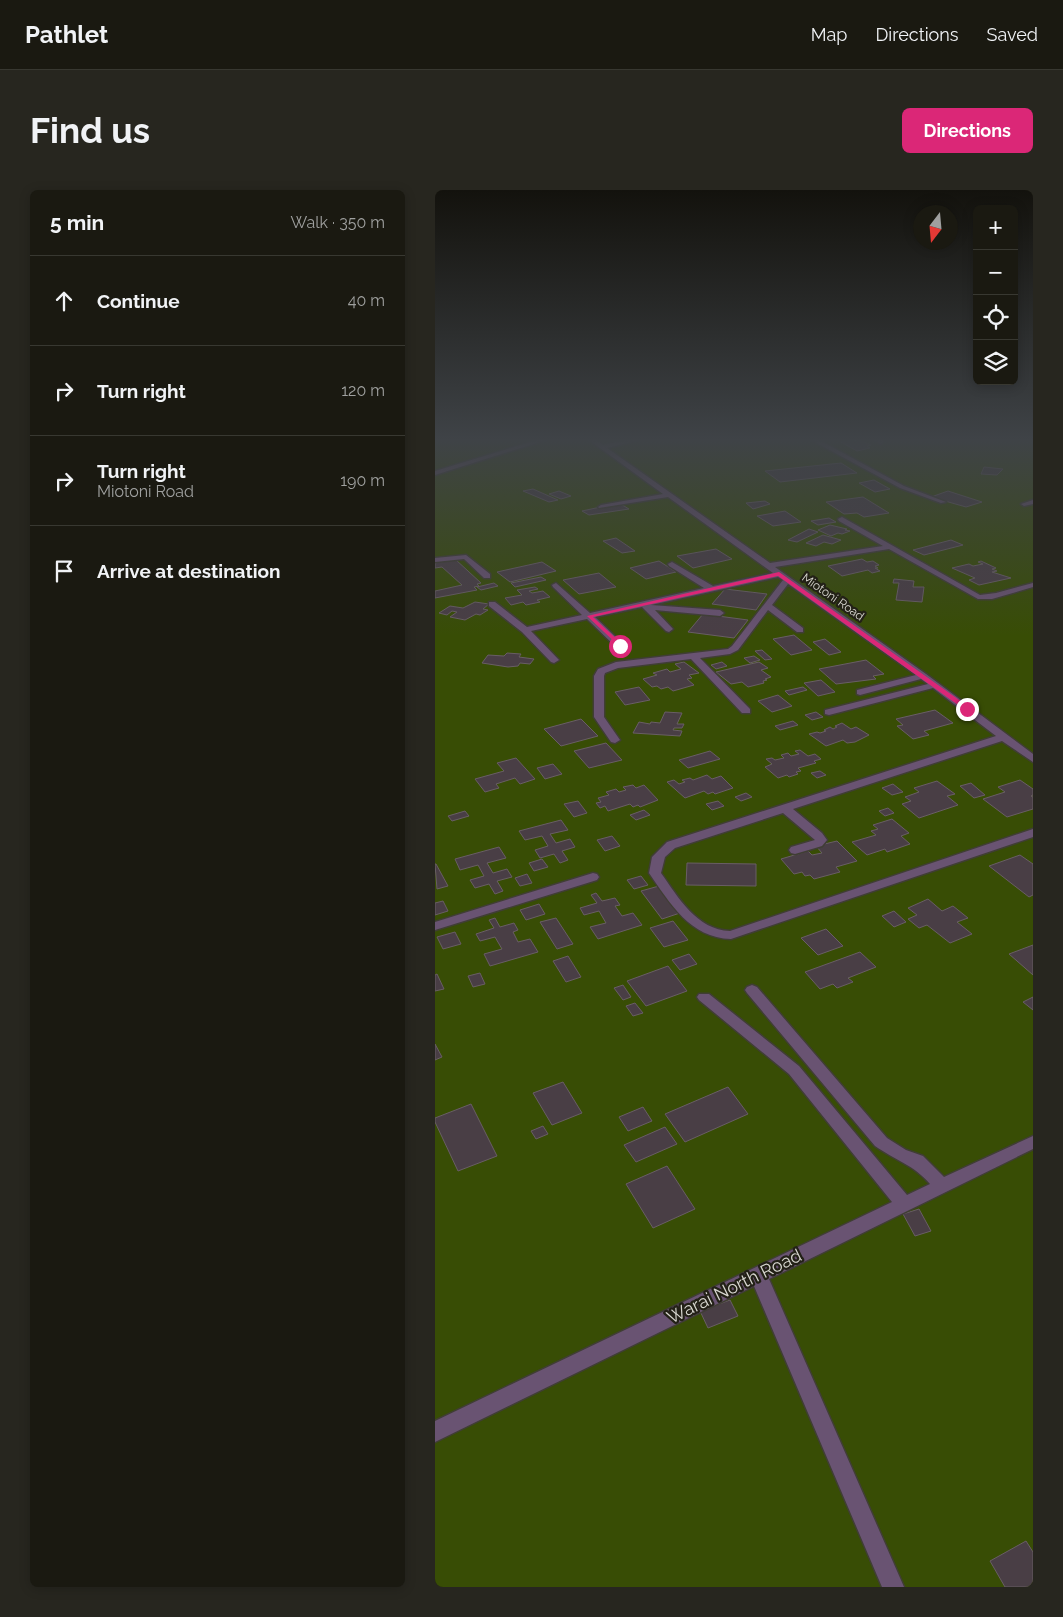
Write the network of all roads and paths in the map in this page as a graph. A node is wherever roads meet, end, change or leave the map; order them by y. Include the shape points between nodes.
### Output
1 (610, 505) edge
2 (684, 505) edge
3 (601, 507) dead end
4 (842, 519) dead end
5 (890, 548) junction
6 (435, 560) edge
7 (672, 564) dead end
8 (768, 566) junction
9 (779, 574) junction
10 (487, 576) dead end
11 (787, 580) junction
12 (556, 585) dead end
13 (1033, 585) edge
14 (710, 588) junction
15 (493, 604) dead end
16 (646, 606) junction
17 (768, 606) junction
18 (719, 613) dead end
19 (589, 616) junction
20 (669, 629) dead end
21 (525, 630) junction
22 (799, 630) dead end
23 (620, 646) dead end
24 (693, 656) junction
25 (554, 660) dead end
26 (923, 676) junction
27 (935, 685) junction
28 (860, 692) dead end
29 (746, 711) dead end
30 (829, 712) dead end
31 (1004, 737) junction
32 (615, 740) dead end
33 (1033, 759) edge
34 (783, 808) junction
35 (1033, 833) edge
36 (795, 850) dead end
37 (593, 877) dead end
38 (435, 926) edge
39 (752, 990) dead end
40 (704, 997) dead end
41 (1033, 1142) edge
42 (942, 1186) junction
43 (904, 1204) junction
44 (758, 1275) junction
45 (435, 1432) edge
46 (893, 1587) edge

1 - 3 street
2 - 8 street, Miotoni Road
4 - 5 street
5 - 8 street
5 - 13 street via 973,596 991,597
6 - 10 street via 465,557
7 - 14 street
8 - 9 street, Miotoni Road
9 - 11 street, Miotoni Road
9 - 14 street
11 - 17 street
11 - 26 street, Miotoni Road
12 - 19 street
14 - 16 street
15 - 21 street
16 - 18 street
16 - 19 street
16 - 20 street
17 - 22 street
17 - 24 street via 735,648
19 - 21 street
19 - 23 street
21 - 25 street
24 - 29 street
24 - 32 street via 616,666 601,671 599,716
26 - 27 street, Miotoni Road
26 - 28 street
27 - 30 street
27 - 31 street, Miotoni Road
31 - 33 street, Miotoni Road
31 - 34 street
34 - 35 street via 671,845 656,858 655,873 701,928 720,934 738,934
34 - 36 street via 821,840
37 - 38 street
39 - 42 street via 881,1142 900,1155 917,1161
40 - 43 street via 794,1070
41 - 42 street, Warai North Road
42 - 43 street, Warai North Road
43 - 44 street, Warai North Road
44 - 45 street, Warai North Road
44 - 46 street

